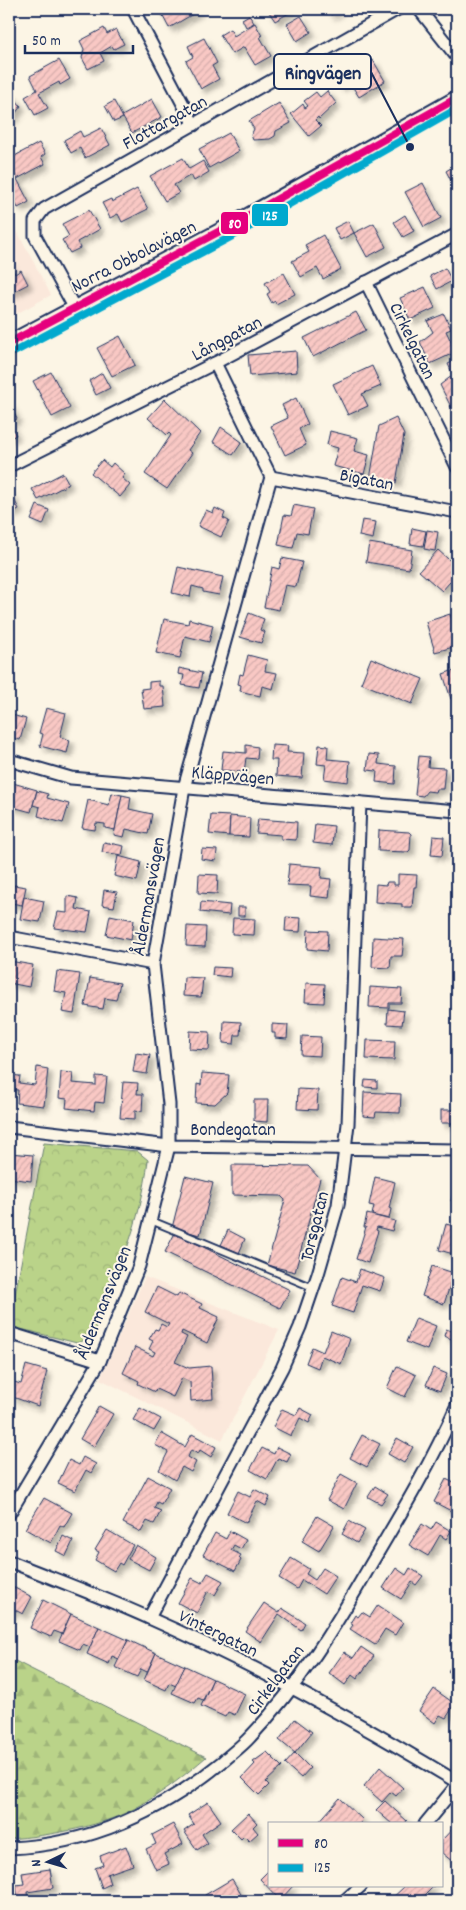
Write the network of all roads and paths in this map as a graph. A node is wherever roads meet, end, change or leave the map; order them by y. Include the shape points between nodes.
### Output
1 (133, 9) edge
2 (398, 9) edge
3 (418, 9) edge
4 (457, 57) edge
5 (457, 98) edge
6 (194, 126) junction
7 (457, 234) edge
8 (366, 282) junction
9 (74, 307) junction
10 (9, 343) edge
11 (215, 363) junction
12 (9, 466) edge
13 (457, 468) edge
14 (271, 477) junction
15 (457, 512) edge
16 (9, 760) edge
17 (184, 788) junction
18 (360, 803) junction
19 (457, 811) edge
20 (9, 937) edge
21 (152, 964) junction
22 (9, 1128) edge
23 (169, 1146) junction
24 (346, 1147) junction
25 (457, 1150) edge
26 (150, 1220) junction
27 (314, 1288) junction
28 (9, 1333) edge
29 (100, 1361) junction
30 (457, 1405) edge
31 (9, 1514) edge
32 (9, 1561) edge
33 (149, 1618) junction
34 (292, 1688) junction
35 (457, 1784) edge
36 (427, 1822) edge
37 (9, 1848) edge
38 (359, 1888) edge
39 (344, 1901) edge

1 - 6 street
2 - 6 street, Flottargatan
3 - 4 street
5 - 9 street, Norra Obbolavägen via 235,223
6 - 9 street, Flottargatan via 38,214 34,228 36,236
7 - 8 street, Långgatan
8 - 11 street, Långgatan
8 - 13 street, Cirkelgatan
9 - 10 street, Norra Obbolavägen
11 - 12 street, Långgatan
11 - 14 street
14 - 15 street, Bigatan
14 - 17 street, Åldermansvägen
16 - 17 street, Kläppvägen via 71,778
17 - 18 street, Kläppvägen
17 - 21 street, Åldermansvägen
18 - 19 street, Kläppvägen
18 - 24 street, Torsgatan
20 - 21 street
21 - 23 street, Åldermansvägen via 169,1104
22 - 23 street, Bondegatan
23 - 24 street, Bondegatan
23 - 26 street, Åldermansvägen
24 - 25 street, Bondegatan
24 - 27 street, Torsgatan via 338,1205
26 - 27 lane
26 - 29 street, Åldermansvägen via 139,1266
27 - 33 street, Torsgatan via 282,1368
28 - 29 street
29 - 31 street, Åldermansvägen
30 - 34 street, Cirkelgatan via 410,1499 345,1609
32 - 33 street, Vintergatan
33 - 34 street, Vintergatan
34 - 35 street, Vintergatan via 386,1739
34 - 37 street, Cirkelgatan via 249,1739 169,1800 123,1823 80,1838 28,1848
35 - 36 street
38 - 39 street

